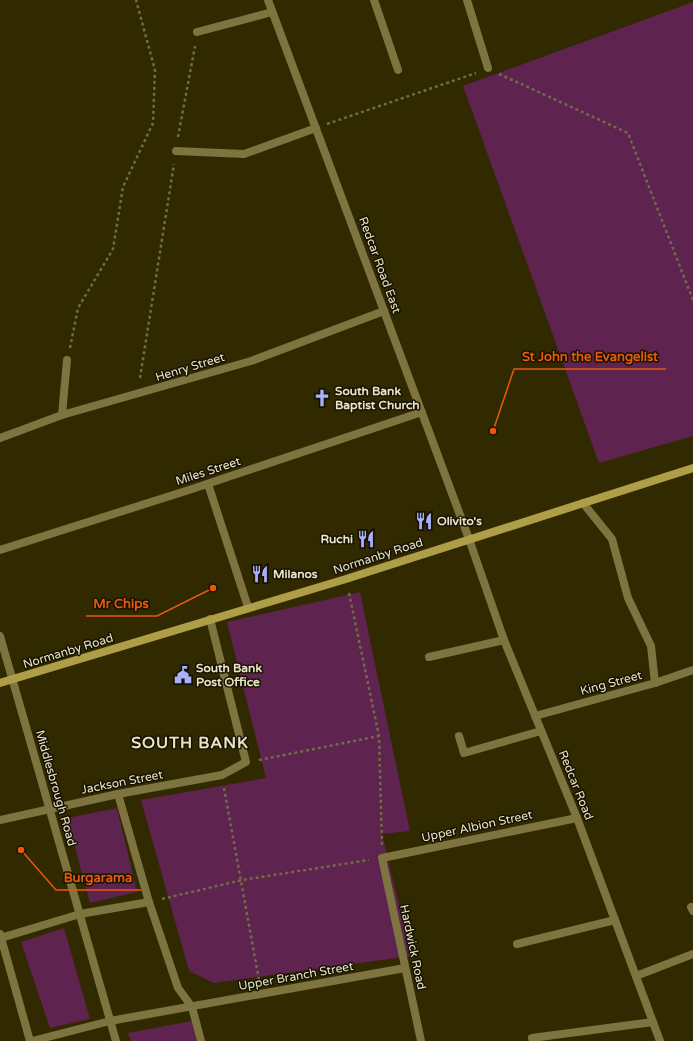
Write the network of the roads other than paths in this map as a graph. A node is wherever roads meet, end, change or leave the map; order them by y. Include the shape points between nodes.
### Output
1 (268, 0) edge
2 (374, 0) edge
3 (467, 0) edge
4 (272, 12) junction
5 (197, 32) road end
6 (488, 68) road end
7 (398, 70) dead end
8 (316, 128) junction
9 (176, 151) road end
10 (384, 312) junction
11 (67, 360) road end
12 (422, 412) junction
13 (62, 415) junction
14 (0, 438) edge
15 (693, 468) edge
16 (208, 484) junction
17 (583, 503) junction
18 (470, 539) junction
19 (0, 550) edge
20 (248, 607) junction
21 (210, 619) junction
22 (0, 636) edge
23 (504, 640) junction
24 (429, 657) dead end
25 (693, 670) edge
26 (13, 681) junction
27 (0, 683) edge
28 (655, 683) junction
29 (535, 716) junction
30 (541, 731) junction
31 (459, 736) dead end
32 (118, 794) junction
33 (49, 808) junction
34 (577, 818) junction
35 (0, 820) edge
36 (382, 858) joint
37 (149, 902) junction
38 (80, 914) junction
39 (615, 920) junction
40 (1, 936) edge
41 (517, 944) dead end
42 (693, 954) edge
43 (405, 968) junction
44 (636, 976) junction
45 (192, 1007) junction
46 (110, 1021) junction
47 (653, 1022) junction
48 (532, 1038) dead end
49 (31, 1041) edge
50 (116, 1041) edge
51 (201, 1041) edge
52 (422, 1041) edge
53 (660, 1041) edge

1 - 4 street, Redcar Road East
2 - 7 street
3 - 6 street
4 - 5 street
4 - 8 street, Redcar Road East
8 - 9 street via 244,154
8 - 10 street, Redcar Road East
10 - 12 street, Redcar Road East
10 - 13 street, Henry Street via 251,361
11 - 13 street
12 - 16 street, Miles Street
12 - 18 street, Redcar Road East
13 - 14 street, Henry Street
15 - 17 street, Normanby Road
16 - 19 street, Miles Street
16 - 20 street
17 - 18 street, Normanby Road
17 - 28 street via 612,539 628,598 651,646
18 - 20 street, Normanby Road
18 - 23 street, Redcar Road
20 - 21 street, Normanby Road
21 - 26 street, Normanby Road
21 - 32 street, Jackson Street via 246,762 222,775
22 - 26 street, Middlesbrough Road
23 - 24 street
23 - 29 street, Redcar Road
25 - 28 street, King Street
26 - 27 street, Normanby Road
26 - 33 street, Middlesbrough Road
28 - 29 street, King Street
29 - 30 street, Redcar Road
30 - 31 street via 464,753
30 - 34 street, Redcar Road
32 - 33 street, Jackson Street
32 - 37 street
33 - 35 street, Jackson Street
33 - 38 street, Middlesbrough Road
34 - 36 street, Upper Albion Street
34 - 39 street, Redcar Road
36 - 43 street, Hardwick Road
37 - 38 street
37 - 45 street via 178,988
38 - 40 street
38 - 46 street, Middlesbrough Road
39 - 41 street
39 - 44 street, Redcar Road
40 - 49 street
42 - 44 street
43 - 45 street, Upper Branch Street
43 - 52 street, Hardwick Road
44 - 47 street, Redcar Road
45 - 46 street, Upper Branch Street
45 - 51 street
46 - 49 street, Upper Branch Street
46 - 50 street, Middlesbrough Road
47 - 48 street
47 - 53 street, Redcar Road

